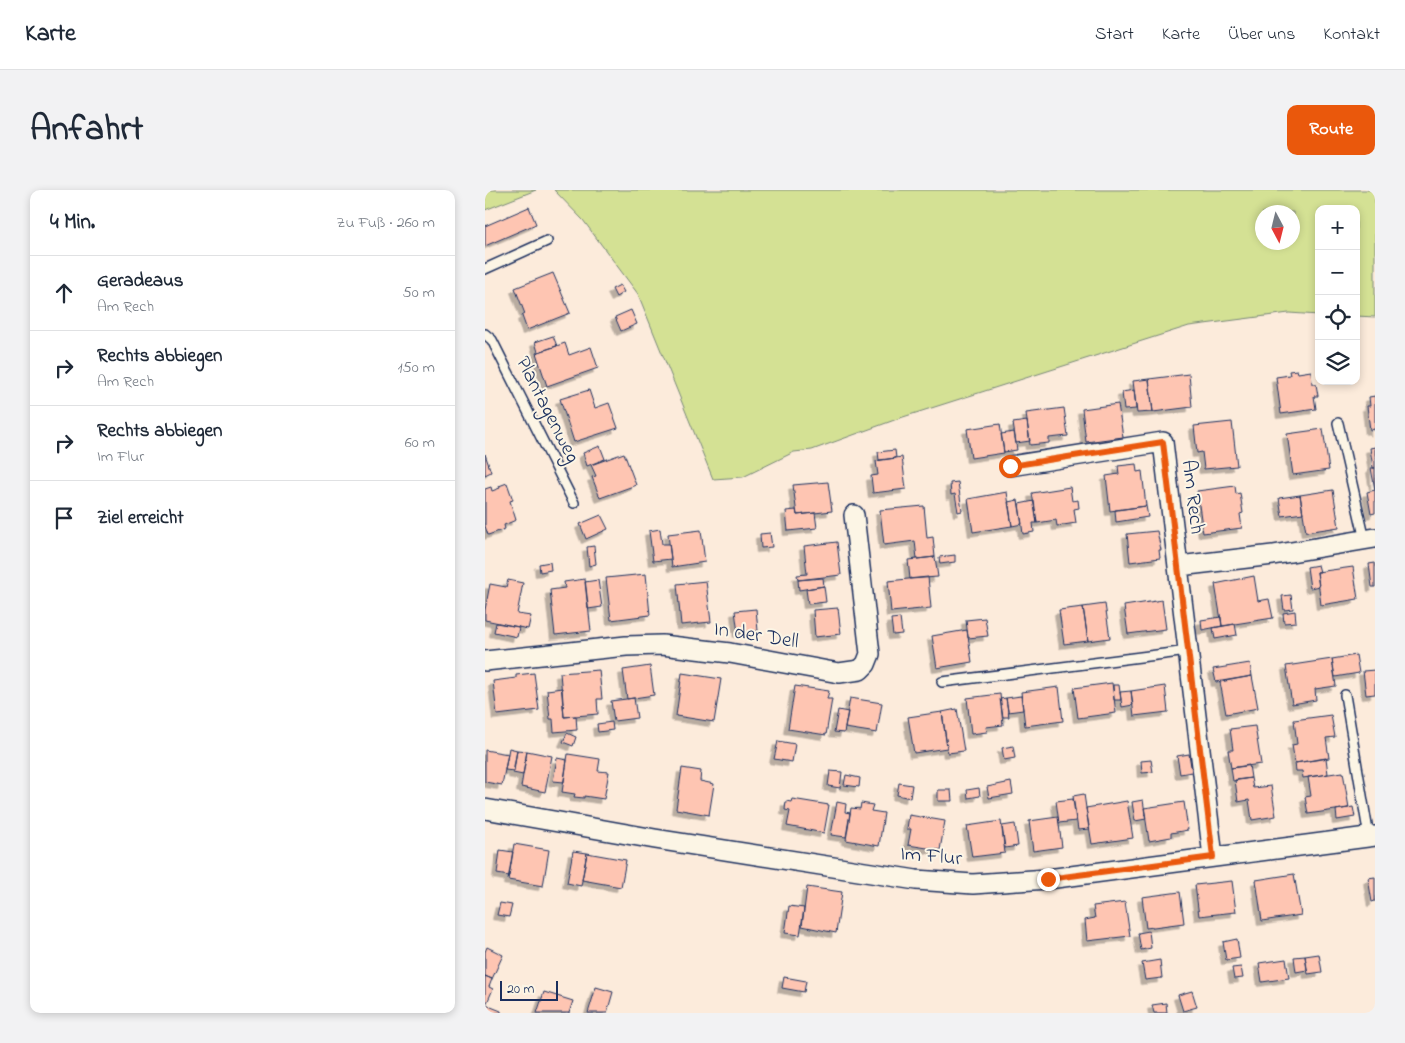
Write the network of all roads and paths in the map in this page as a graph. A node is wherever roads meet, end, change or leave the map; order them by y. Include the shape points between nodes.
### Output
1 (547, 241) dead end
2 (485, 269) edge
3 (485, 334) edge
4 (1338, 423) dead end
5 (1010, 466) dead end
6 (574, 503) dead end
7 (855, 515) dead end
8 (1370, 539) edge
9 (1179, 566) junction
10 (1187, 651) junction
11 (485, 661) edge
12 (942, 682) dead end
13 (1345, 696) dead end
14 (485, 809) edge
15 (1372, 836) edge
16 (1213, 857) junction

1 - 2 lane
3 - 6 lane, Plantagenweg via 492,340
4 - 8 lane
5 - 9 street, Am Rech via 1163,442
7 - 11 street, In der Dell via 870,654 860,670 839,673 730,653 662,645
8 - 9 street
9 - 10 street, Am Rech
10 - 12 lane
10 - 16 street, Am Rech
13 - 15 lane
14 - 16 street, Im Flur via 916,880 973,884 1048,879
15 - 16 street, Im Flur

